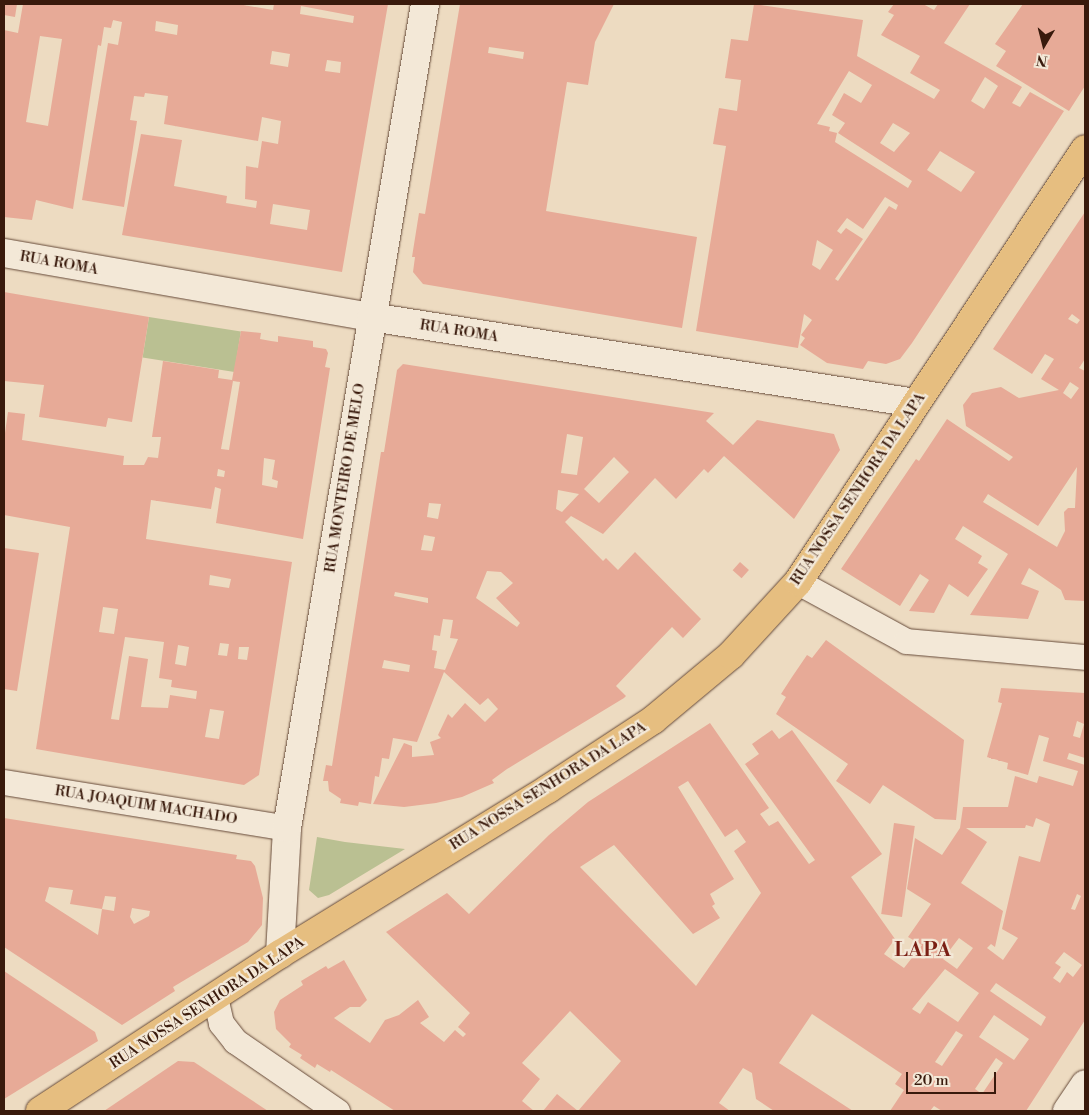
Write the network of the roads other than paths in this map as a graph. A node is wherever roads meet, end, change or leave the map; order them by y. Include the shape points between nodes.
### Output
1 (425, 4) edge
2 (1085, 149) edge
3 (4, 253) edge
4 (371, 317) junction
5 (915, 403) junction
6 (798, 582) junction
7 (1085, 657) edge
8 (4, 782) edge
9 (287, 828) junction
10 (280, 954) junction
11 (215, 997) junction
12 (1085, 1084) edge
13 (40, 1111) edge
14 (338, 1111) edge
15 (1067, 1111) edge

1 - 4 street, RUA MONTEIRO DE MELO
2 - 5 main road, RUA NOSSA SENHORA DA LAPA
3 - 4 street, RUA ROMA
4 - 5 street, RUA ROMA
4 - 9 street, RUA MONTEIRO DE MELO
5 - 6 main road, RUA NOSSA SENHORA DA LAPA
6 - 7 street via 906,641
6 - 10 main road, RUA NOSSA SENHORA DA LAPA via 731,656 653,720 548,789
8 - 9 street, RUA JOAQUIM MACHADO
9 - 10 street, RUA MONTEIRO DE MELO
10 - 11 main road, RUA NOSSA SENHORA DA LAPA
11 - 13 main road, RUA NOSSA SENHORA DA LAPA
11 - 14 street via 221,1023 235,1041
12 - 15 street

